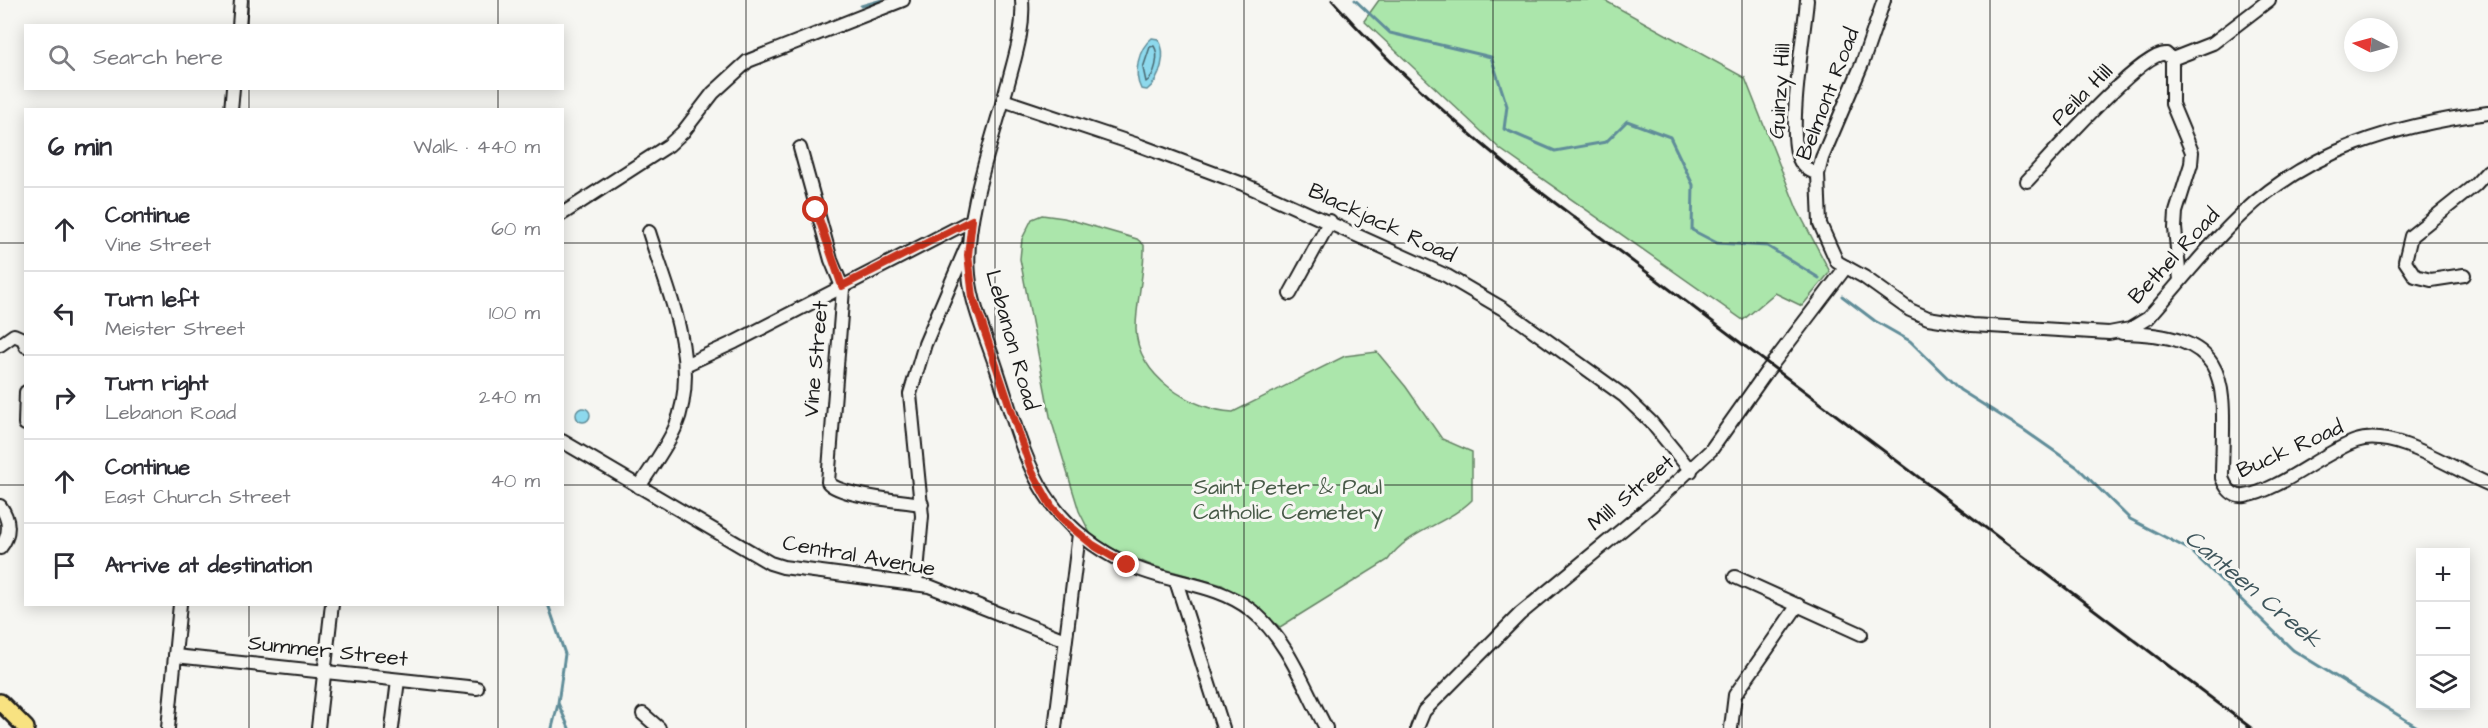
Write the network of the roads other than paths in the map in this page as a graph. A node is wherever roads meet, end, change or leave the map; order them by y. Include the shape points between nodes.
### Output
1 (241, 0) edge
2 (903, 0) edge
3 (1022, 0) edge
4 (1808, 0) edge
5 (1884, 0) edge
6 (2269, 0) edge
7 (239, 24) edge
8 (2172, 59) junction
9 (233, 90) edge
10 (1004, 100) junction
11 (231, 108) edge
12 (2488, 113) edge
13 (800, 148) dead end
14 (2488, 171) edge
15 (1818, 174) junction
16 (2027, 181) dead end
17 (564, 213) edge
18 (972, 220) junction
19 (1330, 221) junction
20 (649, 232) dead end
21 (969, 242) junction
22 (1846, 267) junction
23 (2464, 275) dead end
24 (2180, 280) junction
25 (842, 286) junction
26 (1290, 294) dead end
27 (2118, 333) junction
28 (24, 341) edge
29 (0, 345) edge
30 (686, 365) junction
31 (564, 442) edge
32 (1691, 471) junction
33 (2488, 484) edge
34 (639, 486) junction
35 (922, 504) junction
36 (0, 506) edge
37 (1079, 534) junction
38 (0, 548) edge
39 (1735, 577) dead end
40 (1176, 581) junction
41 (916, 583) junction
42 (1798, 605) junction
43 (180, 606) edge
44 (332, 606) edge
45 (1861, 634) dead end
46 (1065, 640) junction
47 (175, 656) junction
48 (324, 672) junction
49 (398, 680) junction
50 (477, 688) dead end
51 (0, 702) edge
52 (643, 714) dead end
53 (26, 728) edge
54 (168, 728) edge
55 (318, 728) edge
56 (392, 728) edge
57 (659, 728) edge
58 (1055, 728) edge
59 (1223, 728) edge
60 (1326, 728) edge
61 (1417, 728) edge
62 (1731, 728) edge

1 - 7 street
2 - 17 street via 748,61 713,93 669,145
3 - 10 street, Lebanon Road via 1021,33
4 - 15 street, Guinzy Hill via 1796,138 1800,161
5 - 15 street, Belmont Road
6 - 8 street, Peila Hill via 2213,43
8 - 16 street, Peila Hill via 2166,54 2155,55 2092,111
8 - 24 street via 2171,98 2192,152 2176,212
9 - 11 street
10 - 18 street, Lebanon Road
10 - 19 street, Blackjack Road via 1206,169
12 - 24 street, Bethel Road via 2396,130 2308,164 2242,213
13 - 25 street, Vine Street
14 - 23 street via 2411,236 2406,249 2404,261 2415,276 2431,280
15 - 22 street, Belmont Road via 1823,235 1837,262
18 - 21 street, Lebanon Road
18 - 25 street
19 - 26 street
19 - 32 street, Blackjack Road via 1448,276 1505,310 1624,396 1672,445
20 - 30 street via 680,331
21 - 35 street via 925,344 910,394
21 - 37 street, Lebanon Road via 973,297 1028,463 1051,506
22 - 27 street, Bethel Road via 1902,306 1928,318 1972,325
22 - 32 street, Mill Street via 1712,450
24 - 27 street, Bethel Road via 2148,318
25 - 30 street
25 - 35 street, Vine Street via 828,482 845,491
27 - 33 street, Buck Road via 2169,337 2198,349 2213,364 2223,394 2222,478 2235,495 2246,496 2354,442 2377,438 2422,452
28 - 29 street via 14,335
30 - 34 street via 676,427
31 - 34 street, Central Avenue
32 - 61 street, Mill Street via 1520,614 1424,711
34 - 41 street, Central Avenue via 771,563
35 - 41 street
36 - 38 street via 8,523
37 - 40 street, Lebanon Road via 1127,565
37 - 46 street
39 - 42 street
40 - 59 street
40 - 60 street, Lebanon Road via 1223,593 1265,622
41 - 46 street, Central Avenue
42 - 45 street
42 - 62 street via 1736,695
43 - 47 street
44 - 48 street
46 - 58 street
47 - 48 street, Summer Street
47 - 54 street
48 - 49 street, Summer Street
48 - 55 street
49 - 50 street, Summer Street
49 - 56 street
51 - 53 main road
52 - 57 street

